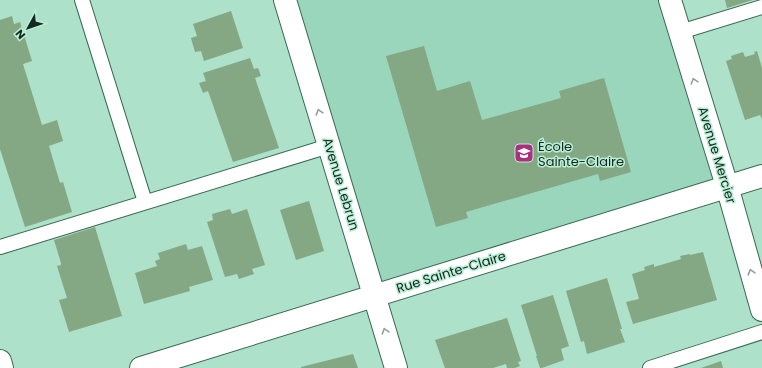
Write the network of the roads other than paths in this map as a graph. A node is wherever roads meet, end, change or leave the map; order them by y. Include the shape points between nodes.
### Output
1 (82, 0) edge
2 (285, 0) edge
3 (670, 0) edge
4 (762, 7) edge
5 (680, 32) junction
6 (329, 146) junction
7 (762, 176) edge
8 (727, 186) junction
9 (145, 202) junction
10 (0, 247) edge
11 (375, 295) junction
12 (762, 310) edge
13 (762, 332) edge
14 (0, 361) edge
15 (2, 368) edge
16 (141, 368) edge
17 (396, 368) edge
18 (650, 368) edge

1 - 9 lane
6 -> 2 street, Avenue Lebrun
3 - 5 street, Avenue Mercier
4 - 5 lane
8 -> 5 street, Avenue Mercier
6 - 9 lane
6 - 11 street, Avenue Lebrun
7 - 8 street, Rue Sainte-Claire
8 - 11 street, Rue Sainte-Claire
12 -> 8 street, Avenue Mercier
9 - 10 lane
11 - 16 street, Rue Sainte-Claire
17 -> 11 street, Avenue Lebrun
13 - 18 lane
14 - 15 street

